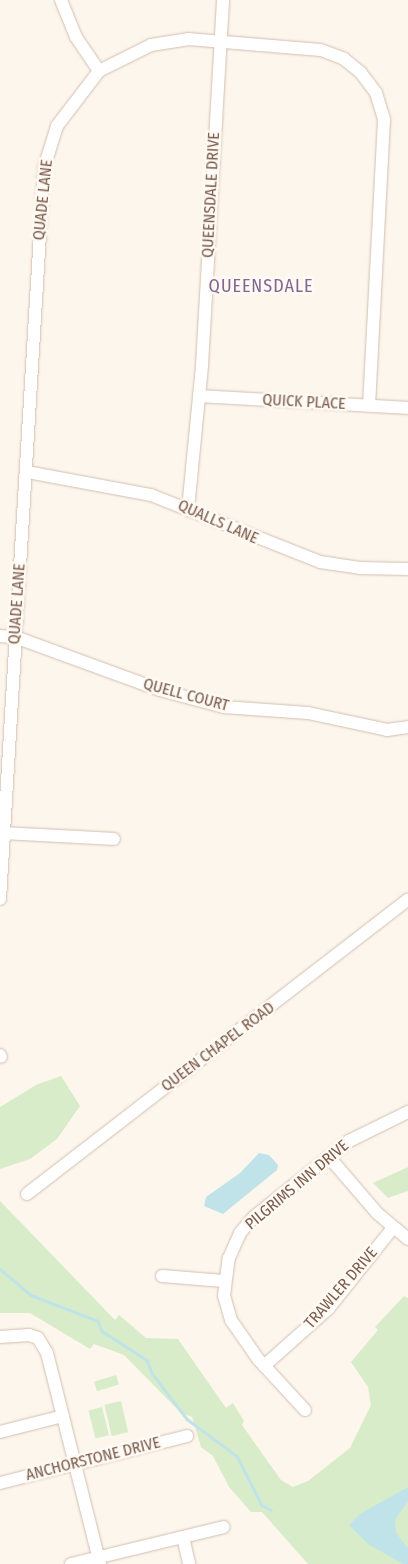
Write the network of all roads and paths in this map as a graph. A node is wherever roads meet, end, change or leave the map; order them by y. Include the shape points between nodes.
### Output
1 (60, 0) edge
2 (223, 0) edge
3 (222, 41) junction
4 (99, 71) junction
5 (200, 396) junction
6 (369, 406) junction
7 (408, 408) edge
8 (27, 472) junction
9 (188, 509) junction
10 (408, 569) edge
11 (0, 636) edge
12 (15, 637) junction
13 (408, 727) edge
14 (4, 833) junction
15 (114, 839) dead end
16 (0, 900) edge
17 (408, 900) edge
18 (408, 1112) edge
19 (329, 1157) junction
20 (27, 1194) dead end
21 (393, 1228) junction
22 (408, 1239) edge
23 (162, 1276) dead end
24 (224, 1281) junction
25 (0, 1338) edge
26 (264, 1366) junction
27 (305, 1410) dead end
28 (63, 1416) junction
29 (0, 1432) edge
30 (187, 1436) dead end
31 (75, 1464) junction
32 (0, 1483) edge
33 (224, 1527) dead end
34 (183, 1537) junction
35 (99, 1561) edge
36 (71, 1564) edge
37 (189, 1564) edge

1 - 4 street via 76,37
2 - 3 street, QUEENSDALE DRIVE
3 - 4 street, QUADE LANE via 188,39 150,45
3 - 5 street, QUEENSDALE DRIVE
3 - 6 street, QUADE LANE via 333,54 361,72 380,105 384,120 382,187
4 - 8 street, QUADE LANE via 57,126 44,168
5 - 6 street, QUICK PLACE
5 - 9 street, QUEENSDALE DRIVE
6 - 7 street, QUICK PLACE
8 - 9 street, QUALLS LANE via 120,487
8 - 12 street, QUADE LANE
9 - 10 street, QUALLS LANE via 262,542 320,562 360,568
11 - 12 street, QUELL COURT
12 - 13 street, QUELL COURT via 160,690 216,705 308,713 379,729
12 - 14 street, QUADE LANE
14 - 15 street
14 - 16 street, QUADE LANE
17 - 20 street, QUEEN CHAPEL ROAD
18 - 19 street, PILGRIMS INN DRIVE via 356,1137
19 - 21 street
19 - 24 street, PILGRIMS INN DRIVE via 248,1223 231,1252
21 - 22 street
21 - 26 street, TRAWLER DRIVE via 338,1297
23 - 24 street
24 - 26 street, PILGRIMS INN DRIVE via 231,1320
25 - 28 street via 16,1334 38,1338 47,1353
26 - 27 street, PILGRIMS INN DRIVE
28 - 29 street
28 - 31 street
30 - 31 street, ANCHORSTONE DRIVE
31 - 32 street, ANCHORSTONE DRIVE
31 - 35 street
33 - 34 street
34 - 35 street
34 - 37 street
35 - 36 street

